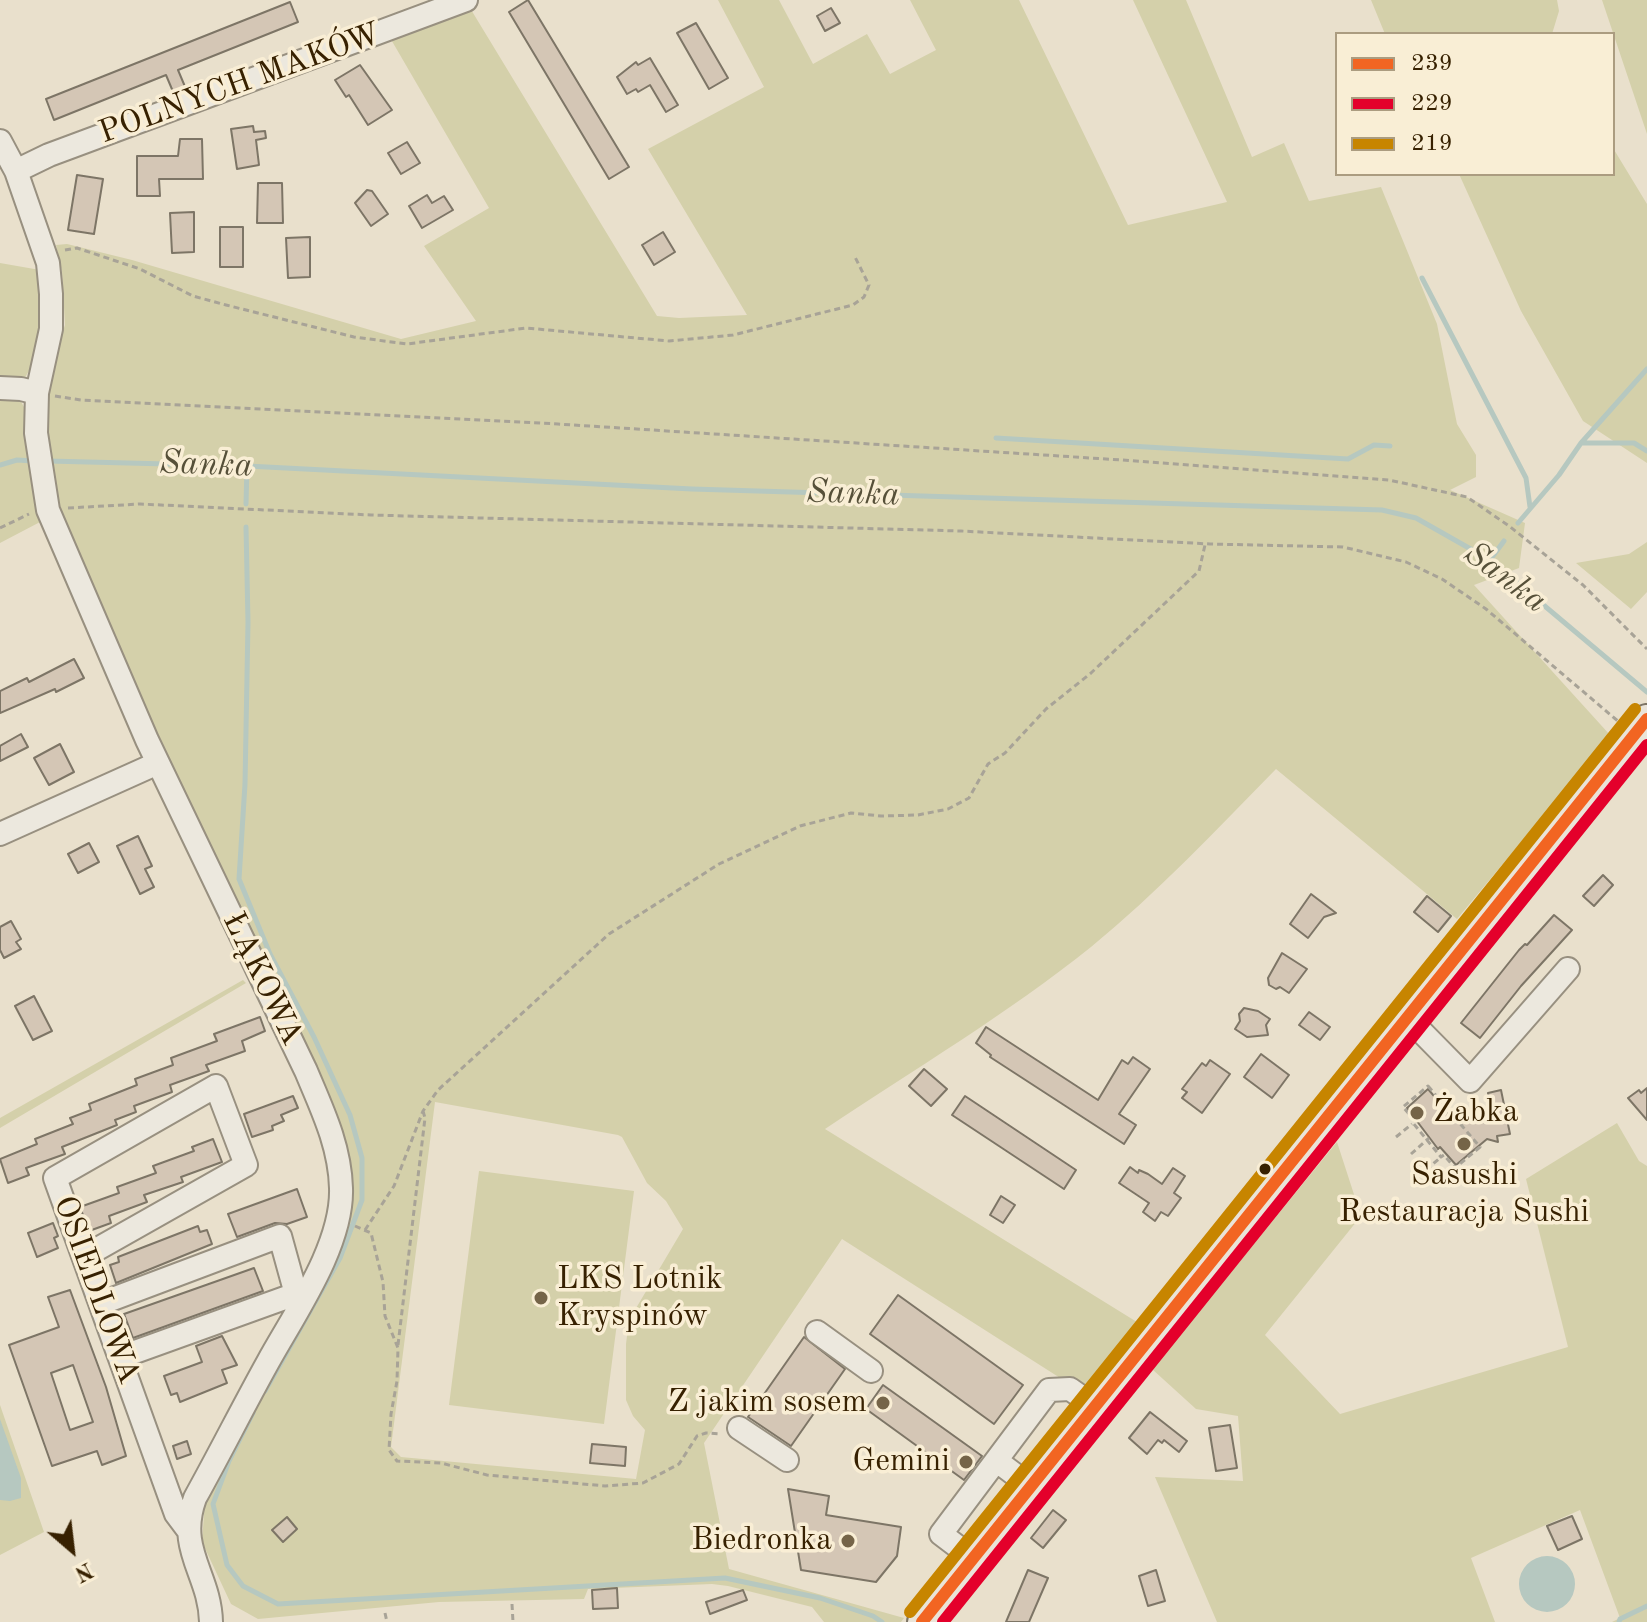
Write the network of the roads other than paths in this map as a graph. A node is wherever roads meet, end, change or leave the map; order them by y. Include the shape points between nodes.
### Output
1 (466, 0) edge
2 (0, 141) edge
3 (16, 171) junction
4 (0, 388) edge
5 (37, 393) junction
6 (1641, 727) edge
7 (158, 763) junction
8 (0, 834) edge
9 (1568, 969) dead end
10 (1407, 1017) junction
11 (85, 1256) junction
12 (302, 1292) junction
13 (102, 1303) junction
14 (817, 1332) dead end
15 (121, 1357) junction
16 (871, 1371) dead end
17 (1094, 1406) junction
18 (739, 1428) road end
19 (787, 1460) dead end
20 (997, 1461) junction
21 (1030, 1486) junction
22 (188, 1530) junction
23 (974, 1559) junction
24 (211, 1622) edge
25 (922, 1622) edge

1 - 3 street, POLNYCH MAKÓW
2 - 3 street, ŁĄKOWA
3 - 5 street, ŁĄKOWA via 45,253 51,294 51,329
4 - 5 street
5 - 7 street, ŁĄKOWA via 36,433 48,510
6 - 10 main road
7 - 8 street
7 - 12 street, ŁĄKOWA via 284,1022 338,1156 339,1215
9 - 10 street via 1470,1081
10 - 17 main road
11 - 11 street, OSIEDLOWA via 55,1178 216,1086 246,1165
11 - 13 street, OSIEDLOWA
12 - 13 street via 280,1236
12 - 15 street
12 - 22 street, ŁĄKOWA via 195,1498
13 - 15 street, OSIEDLOWA
14 - 16 street
15 - 22 street, OSIEDLOWA via 176,1514
17 - 20 street via 1070,1389 1049,1390
17 - 21 main road
18 - 19 street
20 - 21 street
20 - 23 street via 941,1534
21 - 23 main road
22 - 24 street, ŁĄKOWA
23 - 25 main road

